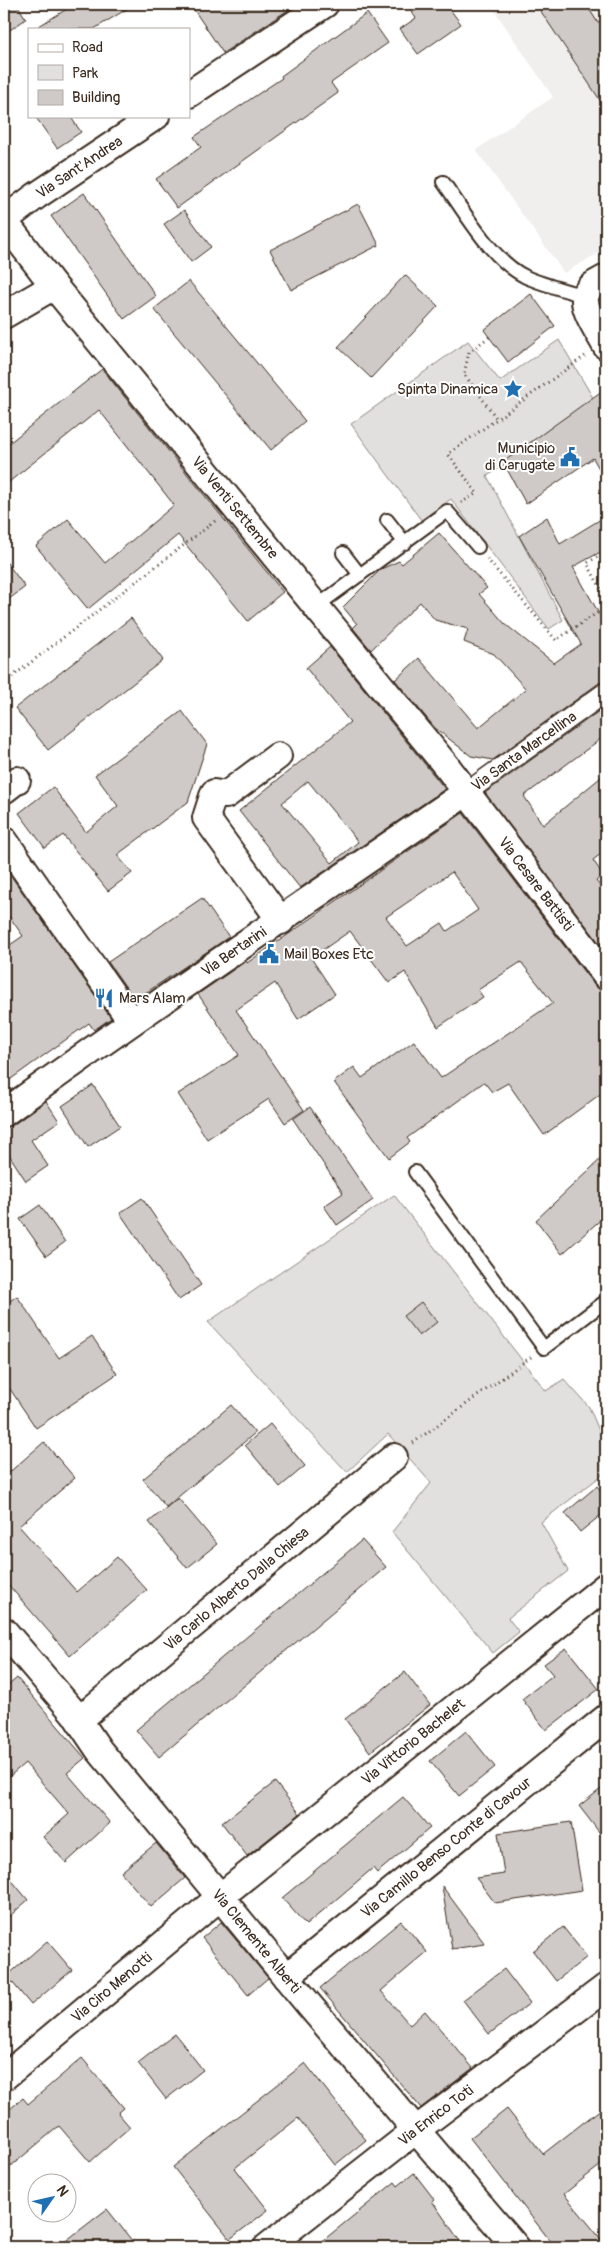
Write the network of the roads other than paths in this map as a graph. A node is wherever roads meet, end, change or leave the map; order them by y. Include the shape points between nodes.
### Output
1 (325, 4) edge
2 (190, 93) edge
3 (153, 118) edge
4 (443, 182) dead end
5 (4, 220) edge
6 (606, 278) edge
7 (54, 286) junction
8 (584, 296) junction
9 (4, 315) edge
10 (605, 344) edge
11 (387, 520) dead end
12 (405, 543) junction
13 (478, 547) road end
14 (344, 553) dead end
15 (360, 575) junction
16 (317, 606) junction
17 (606, 692) edge
18 (278, 756) dead end
19 (467, 792) junction
20 (4, 840) edge
21 (281, 921) junction
22 (606, 976) edge
23 (131, 1021) junction
24 (4, 1113) edge
25 (415, 1172) dead end
26 (606, 1301) edge
27 (394, 1458) road end
28 (606, 1586) edge
29 (4, 1632) edge
30 (606, 1718) edge
31 (79, 1720) junction
32 (220, 1897) junction
33 (286, 1977) junction
34 (606, 1986) edge
35 (4, 2077) edge
36 (416, 2130) junction
37 (267, 2247) edge
38 (516, 2247) edge

1 - 2 street
3 - 5 street, Via Sant'Andrea
4 - 8 lane via 490,247 510,268 526,277
5 - 7 street, Via Venti Settembre
6 - 8 street
7 - 9 street
7 - 16 street, Via Venti Settembre
8 - 10 street via 585,306
11 - 12 lane
12 - 13 lane via 448,511
12 - 15 lane
14 - 15 lane
15 - 16 lane
16 - 19 street, Via Venti Settembre
17 - 19 street, Via Santa Marcellina
18 - 21 street via 226,795 214,793 206,818
19 - 21 street, Via Bertarini
19 - 22 street, Via Cesare Battisti
20 - 23 street
21 - 23 street, Via Bertarini
23 - 24 street, Via Bertarini
25 - 26 lane via 544,1348
27 - 31 street, Via Carlo Alberto Dalla Chiesa
28 - 32 street, Via Vittorio Bachelet
29 - 31 street, Via Clemente Alberti
30 - 33 street, Via Camillo Benso Conte di Cavour
31 - 32 street, Via Clemente Alberti via 99,1750
32 - 33 street, Via Clemente Alberti
32 - 35 street, Via Ciro Menotti
33 - 36 street, Via Clemente Alberti
34 - 36 street, Via Enrico Toti
36 - 37 street, Via Enrico Toti
36 - 38 street, Via Clemente Alberti

